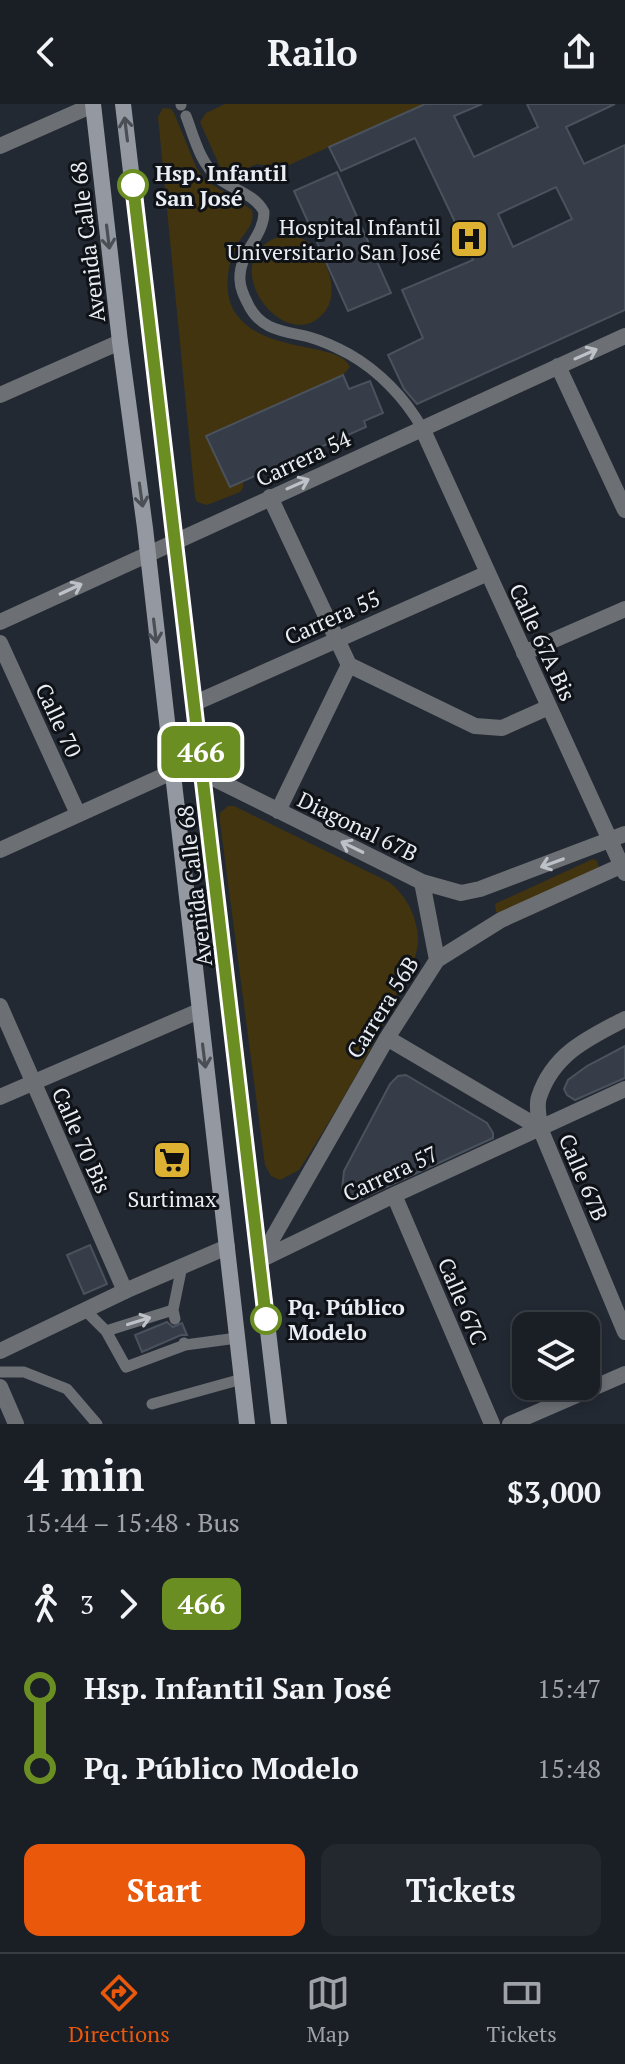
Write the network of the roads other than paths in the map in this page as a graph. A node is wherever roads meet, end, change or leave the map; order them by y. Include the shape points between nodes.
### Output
1 (123, 104) edge
2 (93, 105) edge
3 (183, 108) edge
4 (0, 146) edge
5 (625, 336) edge
6 (120, 342) junction
7 (558, 366) junction
8 (0, 395) edge
9 (422, 428) junction
10 (270, 497) junction
11 (625, 510) edge
12 (176, 540) junction
13 (147, 553) junction
14 (488, 573) junction
15 (625, 609) edge
16 (0, 622) edge
17 (337, 639) junction
18 (0, 643) edge
19 (524, 653) junction
20 (349, 665) junction
21 (195, 703) junction
22 (549, 707) junction
23 (172, 772) junction
24 (203, 773) junction
25 (278, 811) junction
26 (78, 814) junction
27 (618, 838) edge
28 (0, 850) edge
29 (624, 868) edge
30 (422, 882) junction
31 (437, 960) junction
32 (0, 1006) edge
33 (199, 1011) junction
34 (625, 1019) edge
35 (387, 1038) junction
36 (33, 1082) junction
37 (625, 1089) edge
38 (0, 1097) edge
39 (540, 1128) junction
40 (394, 1195) junction
41 (227, 1247) junction
42 (260, 1260) junction
43 (182, 1266) junction
44 (125, 1291) junction
45 (85, 1310) junction
46 (106, 1331) junction
47 (625, 1332) edge
48 (237, 1338) junction
49 (0, 1351) edge
50 (0, 1372) edge
51 (625, 1374) edge
52 (242, 1379) junction
53 (0, 1387) edge
54 (152, 1404) dead end
55 (16, 1424) edge
56 (97, 1424) edge
57 (247, 1424) edge
58 (279, 1424) edge
59 (492, 1424) edge
60 (510, 1424) edge

12 -> 1 main road, Avenida Calle 68
2 - 4 street
2 -> 6 main road, Avenida Calle 68
3 - 9 lane via 211,171 264,212 240,278 253,315 281,333 321,341 358,360 386,381
7 -> 5 street, Carrera 54
6 - 8 street
6 -> 13 main road, Avenida Calle 68
7 - 9 street, Carrera 54
7 - 11 street
10 -> 9 street, Carrera 54
9 - 14 street, Calle 67A Bis
10 - 12 street, Carrera 54
10 - 17 street
12 - 13 street, Carrera 54
12 - 21 main road, Avenida Calle 68
16 -> 13 street, Carrera 54
13 -> 23 main road, Avenida Calle 68
14 - 17 street, Carrera 55
14 - 19 street, Calle 67A Bis
15 - 19 street
17 - 20 street
17 - 21 street, Carrera 55
18 - 26 street, Calle 70
19 - 22 street, Calle 67A Bis
20 - 22 street via 475,726 502,728
20 - 25 street
21 - 24 main road, Avenida Calle 68
22 - 27 street, Calle 67A Bis
23 - 26 street
23 - 33 main road, Avenida Calle 68
24 - 25 street, Diagonal 67B
24 - 42 main road, Avenida Calle 68
30 -> 25 street, Diagonal 67B
26 - 28 street
27 - 29 street, Calle 67A Bis
27 -> 30 street via 480,889 461,893
29 - 31 street, Carrera 56B via 501,920
30 - 31 street, Diagonal 67B
31 - 35 street, Carrera 56B
32 - 36 street, Calle 70 Bis
33 - 36 street
33 -> 41 main road, Avenida Calle 68
34 - 39 street via 579,1043 554,1069 538,1099
35 - 39 street
35 - 42 street, Carrera 56B
36 - 38 street
36 - 44 street, Calle 70 Bis
37 - 39 street, Carrera 57
39 - 40 street, Carrera 57
39 - 47 street, Calle 67B
40 - 42 street, Carrera 57
40 - 59 street, Calle 67C
41 - 43 street
41 - 48 main road, Avenida Calle 68
42 - 58 main road, Avenida Calle 68
43 - 44 street
46 -> 43 lane via 174,1314
44 - 45 street
45 - 46 lane
45 - 49 street
46 - 48 lane via 126,1367 184,1344
48 - 52 main road, Avenida Calle 68
50 - 56 lane via 24,1372 67,1389
51 - 60 street
52 - 54 lane
52 - 57 main road, Avenida Calle 68
53 - 55 street

